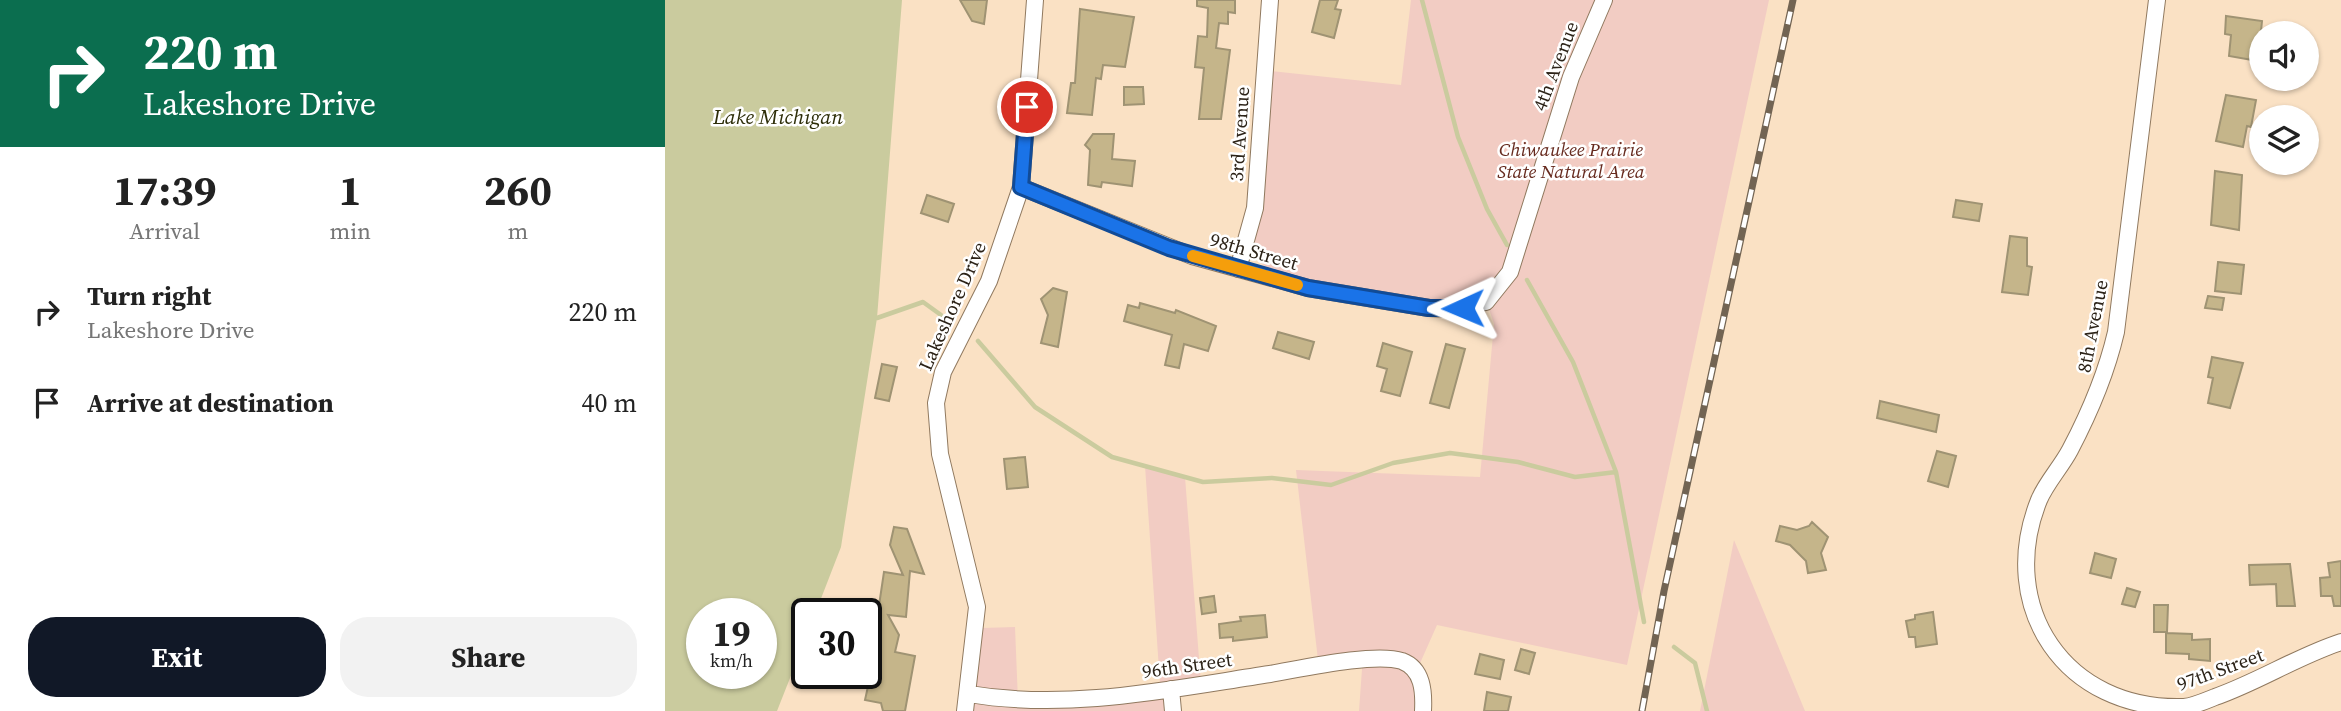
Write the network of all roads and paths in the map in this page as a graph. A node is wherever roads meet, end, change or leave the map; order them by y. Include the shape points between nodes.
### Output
1 (1035, 0) edge
2 (1270, 0) edge
3 (1604, 0) edge
4 (2157, 0) edge
5 (1021, 187) junction
6 (1238, 269) junction
7 (1486, 302) joint
8 (2341, 642) edge
9 (2046, 643) joint
10 (1171, 689) junction
11 (969, 694) junction
12 (965, 711) edge
13 (1173, 711) edge
14 (1423, 711) edge

1 - 5 street, Lakeshore Drive
2 - 6 street, 3rd Avenue via 1255,208
3 - 7 street, 4th Avenue via 1571,77 1510,272
4 - 9 street, 8th Avenue via 2116,332 2106,377 2069,452 2039,499 2028,538 2026,573
5 - 6 street, 98th Street via 1169,248
5 - 11 street, Lakeshore Drive via 989,281 943,372 936,403 940,454 977,607
6 - 7 street, 98th Street via 1395,304 1449,309
8 - 9 street, 97th Street via 2245,687 2183,707 2149,707 2113,699 2062,666
10 - 11 street, 96th Street via 1057,702
10 - 13 street
10 - 14 street, 96th Street via 1346,662 1396,660 1410,665 1421,681
11 - 12 street, Lakeshore Drive

